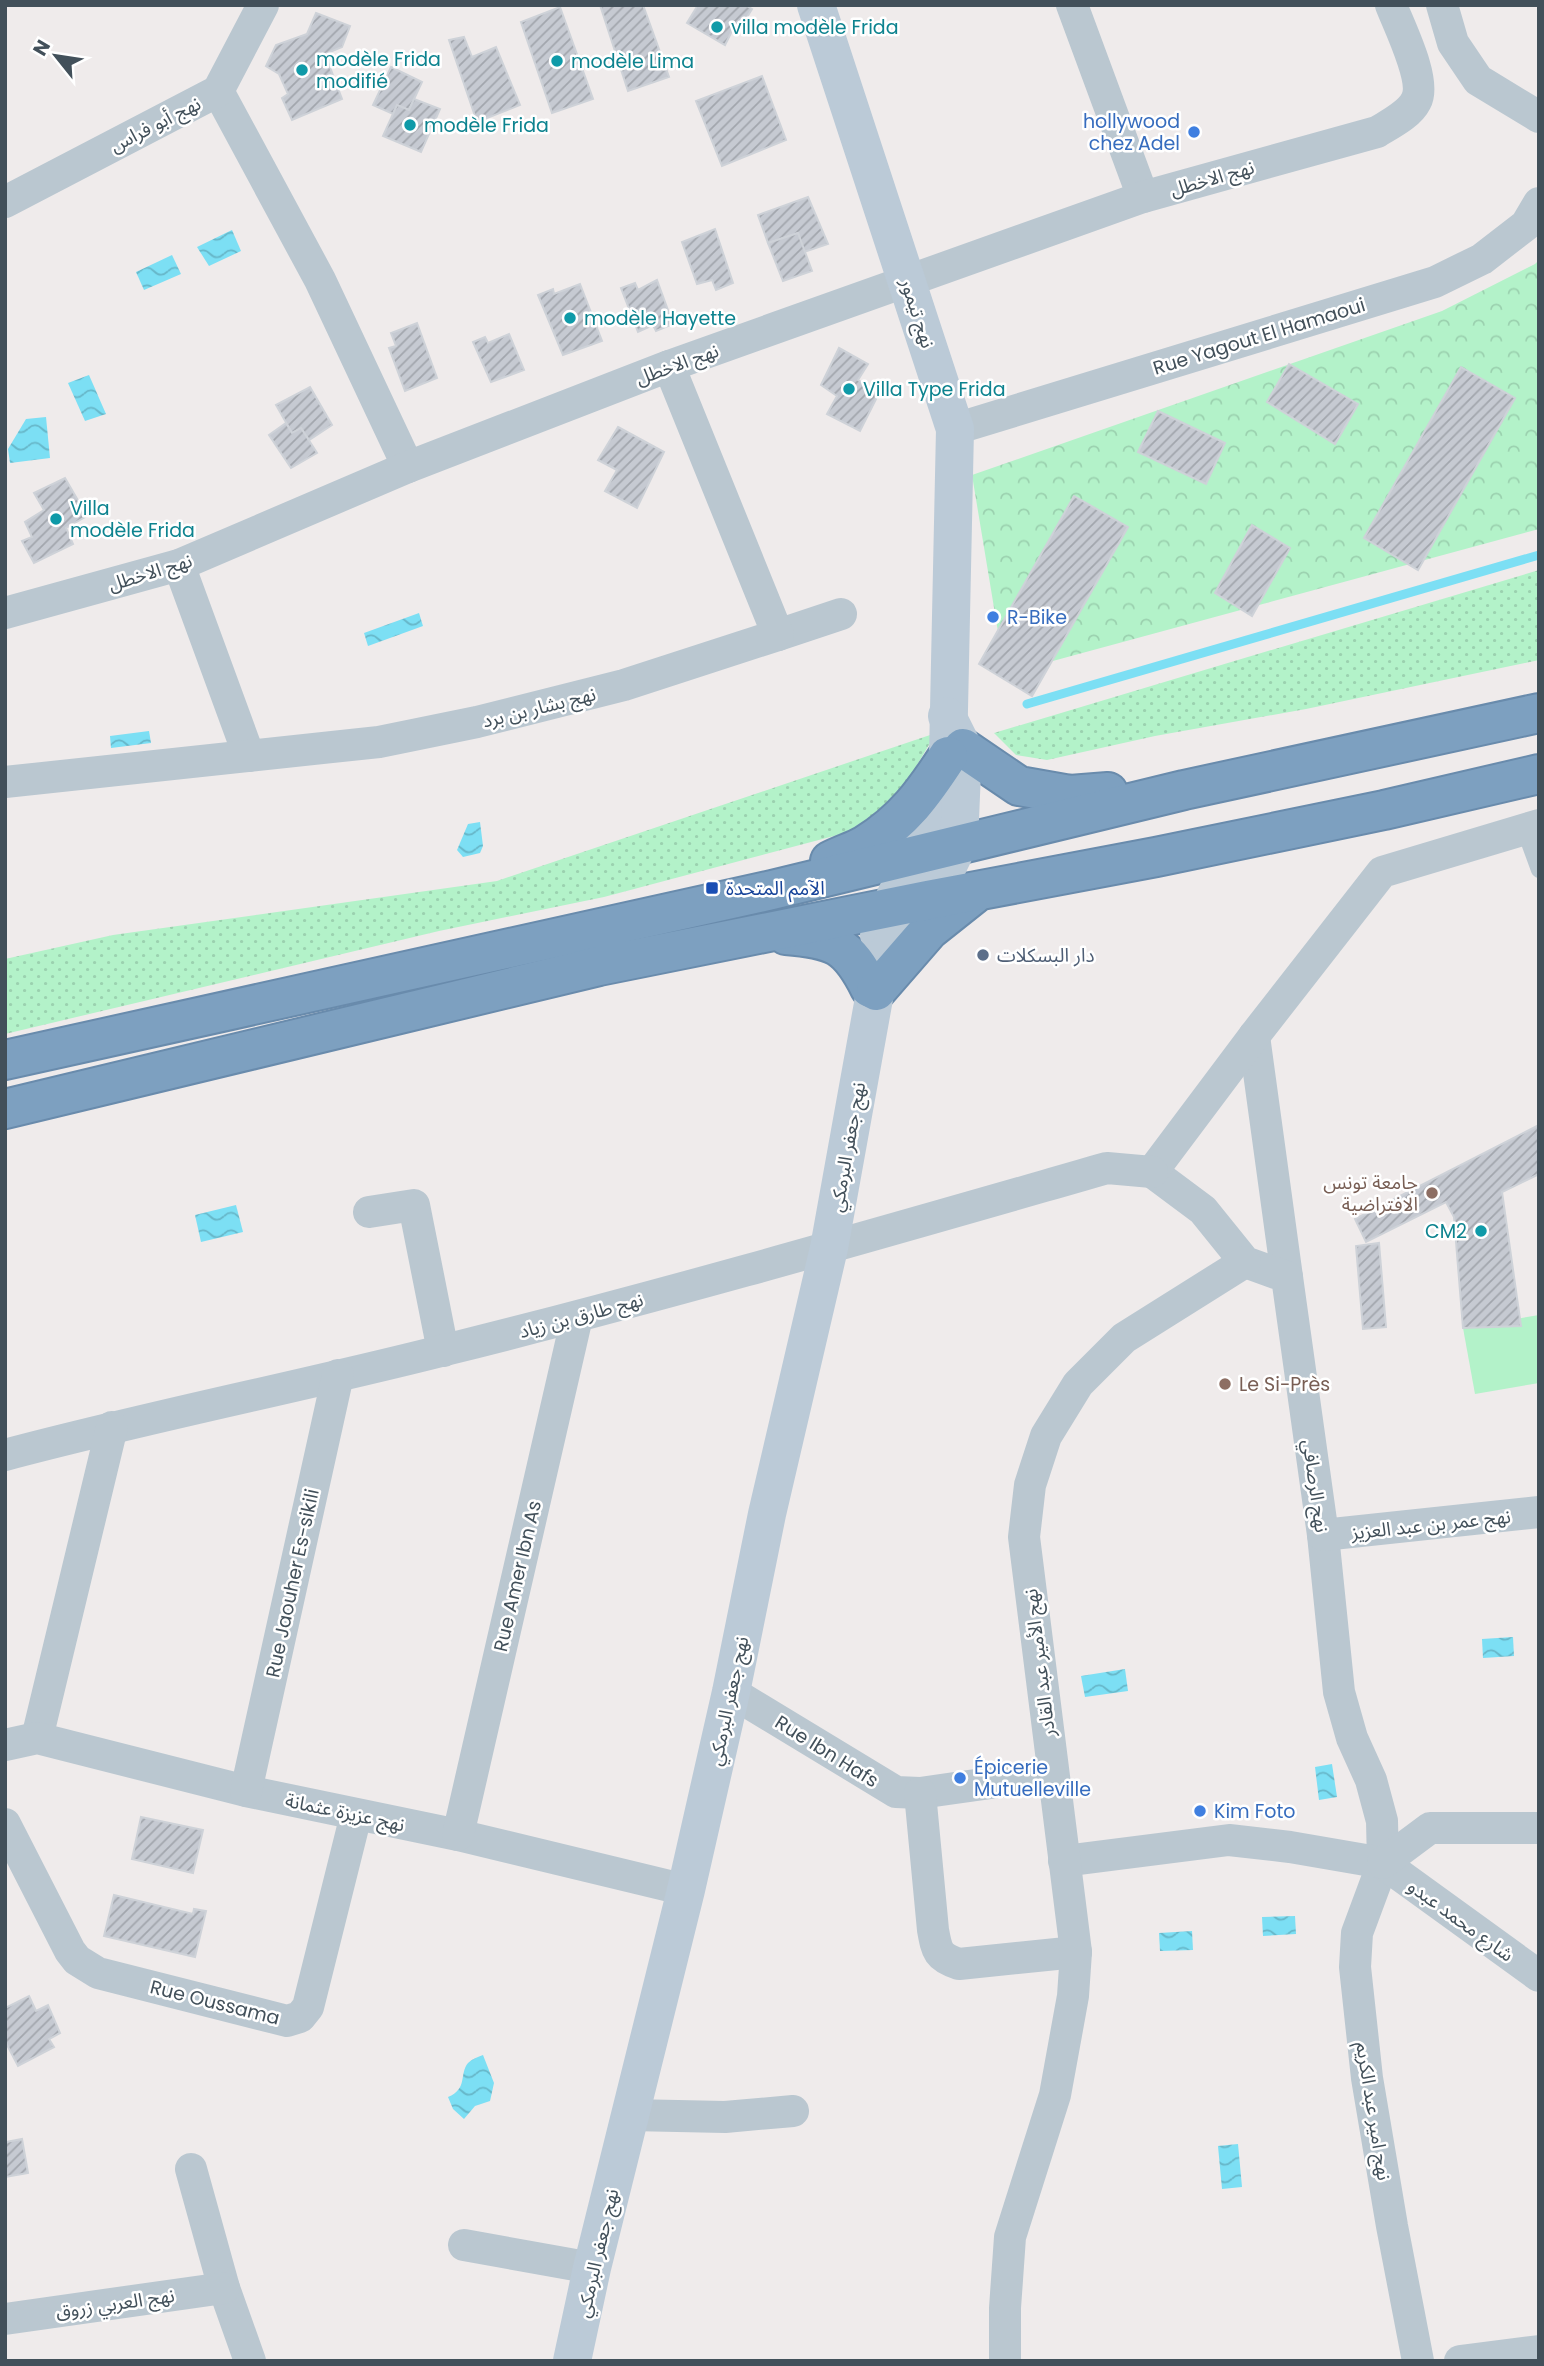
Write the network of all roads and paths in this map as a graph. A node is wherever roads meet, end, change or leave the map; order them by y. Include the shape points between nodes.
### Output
1 (263, 5) edge
2 (816, 5) edge
3 (1072, 5) edge
4 (1391, 5) edge
5 (1442, 5) edge
6 (218, 91) junction
7 (1539, 117) edge
8 (1143, 197) junction
9 (5, 202) edge
10 (1539, 203) edge
11 (908, 282) junction
12 (669, 366) junction
13 (955, 429) junction
14 (408, 467) junction
15 (179, 565) junction
16 (5, 613) edge
17 (841, 614) dead end
18 (778, 635) junction
19 (1539, 713) edge
20 (953, 740) junction
21 (248, 756) junction
22 (1304, 765) junction
23 (1539, 774) edge
24 (5, 782) edge
25 (1184, 790) junction
26 (1532, 827) edge
27 (1539, 870) edge
28 (922, 878) junction
29 (772, 890) junction
30 (979, 891) junction
31 (763, 933) junction
32 (599, 966) junction
33 (873, 990) junction
34 (1254, 1036) junction
35 (5, 1060) edge
36 (5, 1109) edge
37 (1152, 1172) junction
38 (369, 1212) dead end
39 (829, 1248) junction
40 (1245, 1262) junction
41 (1287, 1278) junction
42 (577, 1317) junction
43 (443, 1351) junction
44 (338, 1375) junction
45 (112, 1427) junction
46 (5, 1455) edge
47 (1539, 1512) edge
48 (1323, 1535) junction
49 (731, 1692) junction
50 (37, 1738) junction
51 (5, 1745) edge
52 (1053, 1774) junction
53 (246, 1791) junction
54 (920, 1793) junction
55 (356, 1815) junction
56 (5, 1824) edge
57 (1539, 1828) edge
58 (458, 1835) junction
59 (1064, 1861) junction
60 (1383, 1864) junction
61 (686, 1890) junction
62 (1076, 1952) junction
63 (1539, 1976) edge
64 (793, 2112) dead end
65 (630, 2115) junction
66 (191, 2169) dead end
67 (464, 2245) dead end
68 (592, 2268) junction
69 (224, 2288) junction
70 (5, 2319) edge
71 (1539, 2351) edge
72 (250, 2361) edge
73 (572, 2361) edge
74 (1005, 2361) edge
75 (1418, 2361) edge
76 (1460, 2361) edge

1 - 6 street, نهج أبو فراس
2 - 11 street, نهج تيمور
3 - 8 street
4 - 8 street, نهج الاخطل via 1419,89 1416,102 1400,119 1377,132
5 - 7 street via 1453,43 1478,80
6 - 9 street, نهج أبو فراس
6 - 14 street via 320,280
8 - 11 street, نهج الاخطل
10 - 13 street, Rue Yagout El Hamaoui via 1526,225 1482,259 1435,282
11 - 12 street, نهج الاخطل
11 - 13 street, نهج تيمور
12 - 14 street, نهج الاخطل
12 - 18 street
13 - 20 street, نهج تيمور
14 - 15 street, نهج الاخطل
15 - 16 street, نهج الاخطل
15 - 21 street
17 - 18 street, نهج بشار بن برد
18 - 21 street, نهج بشار بن برد via 624,685 477,722 379,741
19 - 22 highway
20 - 25 highway via 1003,777 1033,790 1070,795
20 - 28 street, نهج تيمور
20 - 29 highway via 923,795 902,818 866,845
21 - 24 street, نهج بشار بن برد
22 - 25 highway
22 - 28 highway via 1250,788 967,860
23 - 30 highway via 1384,810
25 - 28 highway
26 - 27 lane
26 - 34 street via 1382,872
28 - 29 highway
28 - 30 highway
28 - 31 highway
28 - 32 highway via 880,897 706,933
28 - 33 street, نهج جعفر البرمكي via 880,930
29 - 35 highway
30 - 33 highway via 929,930
31 - 32 highway
31 - 33 highway via 812,937 842,948
32 - 36 highway
33 - 39 street, نهج جعفر البرمكي
34 - 37 street
34 - 41 street, نهج الرصافي
37 - 39 street, نهج طارق بن زياد via 1107,1168
37 - 40 street via 1203,1210
38 - 43 street via 414,1205
39 - 42 street, نهج طارق بن زياد
39 - 49 street, نهج جعفر البرمكي
40 - 41 street
40 - 52 street, نهج الأمير عبد القادر via 1124,1338 1078,1384 1046,1436 1030,1485 1024,1537
41 - 48 street, نهج الرصافي
42 - 43 street, نهج طارق بن زياد
42 - 58 street, Rue Amer Ibn As
43 - 44 street, نهج طارق بن زياد
44 - 45 street, نهج طارق بن زياد
44 - 53 street, Rue Jaouher Es-sikili
45 - 46 street, نهج طارق بن زياد
45 - 50 street
47 - 48 street, نهج عمر بن عبد العزيز
48 - 60 street, نهج الرصافي via 1339,1692 1382,1821
49 - 54 street, Rue Ibn Hafs via 881,1784 896,1792
49 - 61 street, نهج جعفر البرمكي
50 - 51 street, نهج عزيزة عثمانة
50 - 53 street, نهج عزيزة عثمانة
52 - 54 street, Rue Ibn Hafs
52 - 59 street, نهج الأمير عبد القادر
53 - 55 street, نهج عزيزة عثمانة
54 - 62 street via 933,1930 944,1959 959,1964
55 - 56 street, Rue Oussama via 308,2007 300,2017 287,2021 97,1973 77,1960
55 - 58 street, نهج عزيزة عثمانة
57 - 60 street via 1430,1828
58 - 61 street, نهج عزيزة عثمانة
59 - 60 street via 1229,1840
59 - 62 street, نهج الأمير عبد القادر
60 - 63 street, شارع محمد عبدو
60 - 75 street, نهج امير عبد الكريم via 1357,1933 1355,1967 1367,2078
61 - 65 street, نهج جعفر البرمكي
62 - 74 street, نهج الأمير عبد القادر via 1055,2095 1010,2237
64 - 65 street via 725,2118
65 - 68 street, نهج جعفر البرمكي
66 - 69 street
67 - 68 street
68 - 73 street, نهج جعفر البرمكي
69 - 70 street, نهج العربي زروق
69 - 72 street
71 - 76 street

